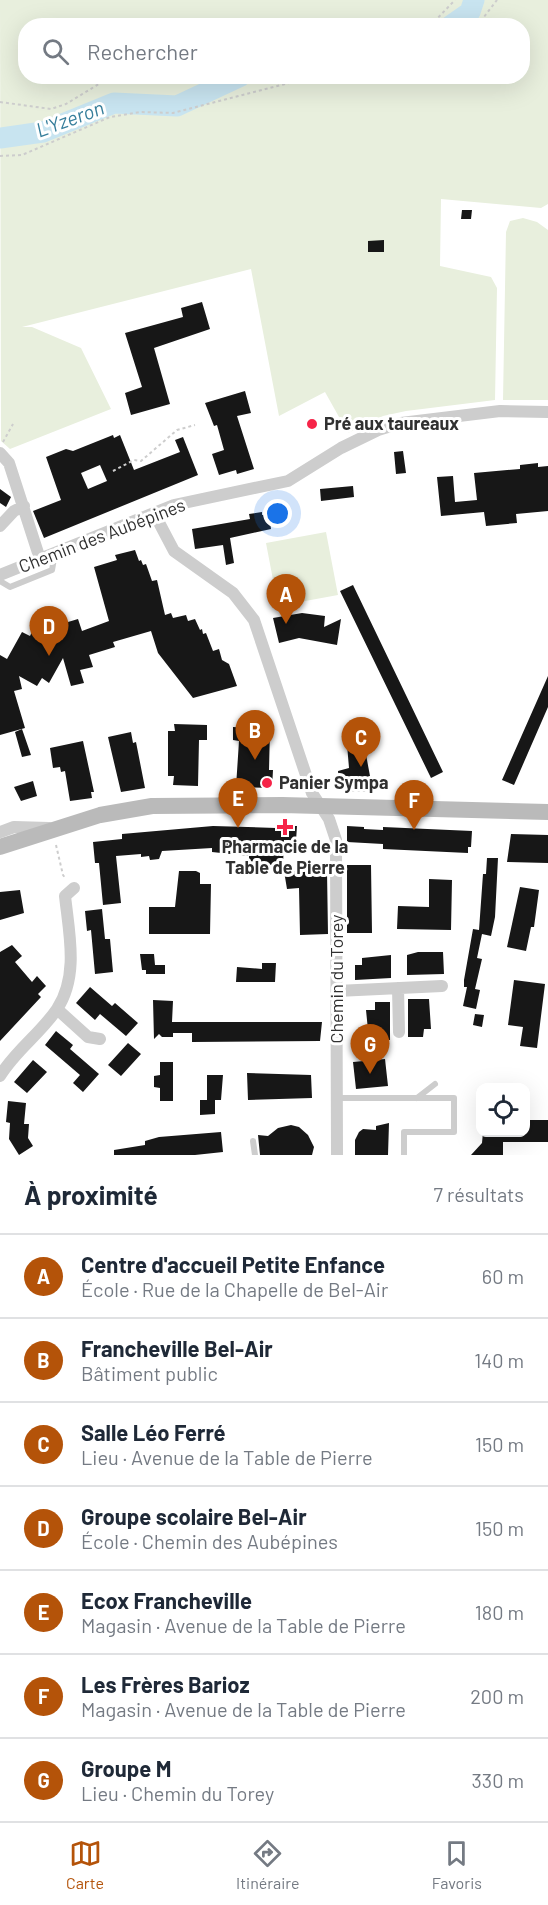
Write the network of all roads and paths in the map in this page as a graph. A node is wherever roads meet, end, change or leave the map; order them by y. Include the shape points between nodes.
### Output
1 (454, 0) edge
2 (497, 0) edge
3 (437, 18) edge
4 (483, 18) edge
5 (99, 84) edge
6 (285, 84) edge
7 (0, 102) edge
8 (0, 156) edge
9 (548, 412) edge
10 (14, 424) dead end
11 (195, 425) dead end
12 (0, 447) edge
13 (0, 453) edge
14 (113, 471) dead end
15 (24, 506) junction
16 (154, 513) junction
17 (0, 526) edge
18 (55, 553) junction
19 (40, 559) junction
20 (0, 575) edge
21 (0, 580) edge
22 (321, 806) junction
23 (548, 812) edge
24 (53, 828) junction
25 (0, 832) edge
26 (0, 847) edge
27 (74, 888) joint
28 (442, 986) dead end
29 (398, 988) junction
30 (337, 992) junction
31 (57, 1009) junction
32 (399, 1032) dead end
33 (100, 1039) dead end
34 (2, 1068) edge
35 (435, 1084) dead end
36 (337, 1098) junction
37 (416, 1098) junction
38 (253, 1141) dead end
39 (255, 1155) edge
40 (337, 1155) edge
41 (404, 1155) edge

1 - 3 path
2 - 4 path
5 - 7 path via 51,109
6 - 8 path via 173,113 140,112 110,117 22,156
9 - 16 street, Chemin des Aubépines via 500,411 401,423 341,448 288,481
10 - 12 path
11 - 14 path via 177,430 141,461 134,460
13 - 15 street via 9,463
15 - 17 street via 14,510
15 - 19 street
16 - 18 street, Chemin des Aubépines
16 - 22 street, Chemin du Torey via 174,551 233,593 254,620 312,793
18 - 19 street, Chemin des Aubépines
18 - 21 lane via 52,570 10,587
19 - 20 street, Chemin des Aubépines
22 - 23 main road
22 - 24 main road via 152,806
22 - 30 street, Chemin du Torey via 336,840
24 - 25 street via 14,827
24 - 26 main road
24 - 27 path via 63,875
27 - 31 street via 65,896 71,962 68,987
28 - 29 street
29 - 30 street
29 - 32 street
30 - 36 street, Chemin du Torey
31 - 33 street via 88,1037
31 - 34 street
35 - 37 lane
36 - 37 lane
36 - 40 street, Chemin du Torey
37 - 41 lane via 454,1098 454,1132 404,1132
38 - 39 lane

